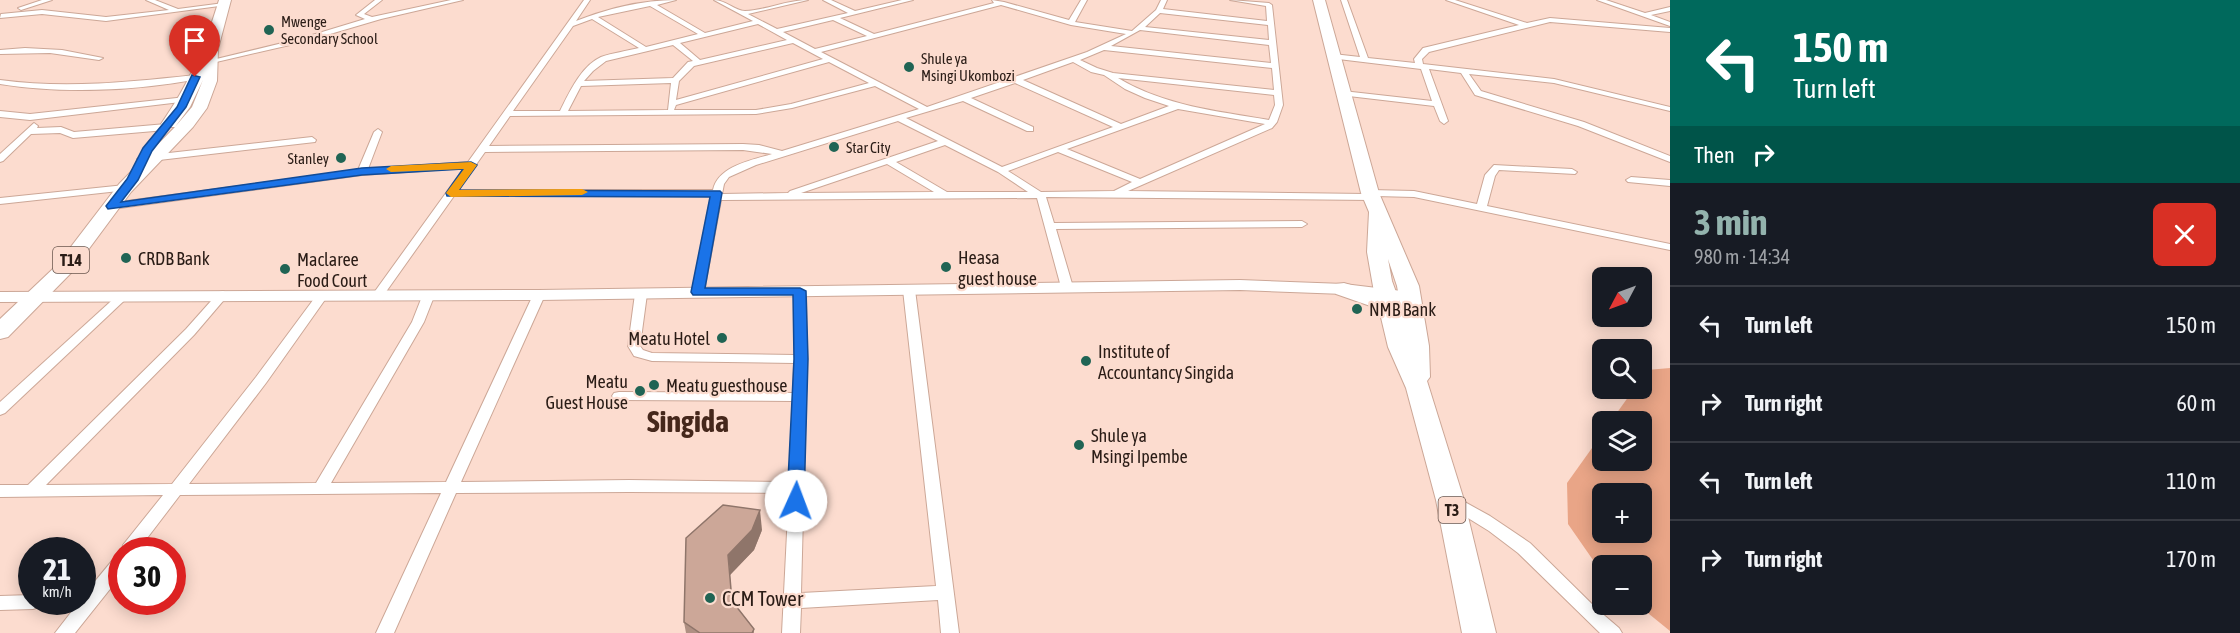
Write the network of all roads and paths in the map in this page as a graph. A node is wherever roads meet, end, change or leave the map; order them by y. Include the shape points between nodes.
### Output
1 (49, 0) edge
2 (149, 0) edge
3 (379, 0) edge
4 (460, 0) edge
5 (587, 0) edge
6 (673, 0) edge
7 (717, 0) edge
8 (805, 0) edge
9 (826, 0) edge
10 (910, 0) edge
11 (990, 0) edge
12 (1016, 0) edge
13 (1084, 0) edge
14 (1164, 0) edge
15 (1233, 0) edge
16 (1319, 0) edge
17 (1344, 0) edge
18 (1449, 0) edge
19 (1600, 0) edge
20 (225, 3) edge
21 (1002, 3) junction
22 (650, 4) junction
23 (1019, 8) junction
24 (1670, 9) edge
25 (1159, 10) junction
26 (178, 11) junction
27 (743, 13) junction
28 (854, 13) junction
29 (0, 16) edge
30 (592, 16) junction
31 (1644, 16) junction
32 (834, 18) junction
33 (371, 20) junction
34 (759, 22) junction
35 (1071, 23) junction
36 (1172, 23) junction
37 (1271, 23) junction
38 (1670, 24) edge
39 (571, 25) junction
40 (1525, 25) junction
41 (1670, 30) edge
42 (777, 31) junction
43 (1136, 31) junction
44 (702, 34) junction
45 (872, 35) junction
46 (795, 40) junction
47 (673, 41) junction
48 (1272, 43) junction
49 (643, 48) junction
50 (1106, 48) junction
51 (815, 51) junction
52 (0, 52) edge
53 (212, 55) junction
54 (1333, 56) junction
55 (99, 58) dead end
56 (831, 59) junction
57 (1074, 60) junction
58 (1365, 60) junction
59 (698, 62) junction
60 (1274, 66) junction
61 (1422, 67) junction
62 (1464, 72) junction
63 (1104, 73) junction
64 (195, 77) junction
65 (675, 80) junction
66 (1018, 81) junction
67 (0, 82) edge
68 (876, 83) junction
69 (1563, 83) junction
70 (580, 84) junction
71 (1610, 87) dead end
72 (1277, 93) junction
73 (1343, 93) junction
74 (964, 98) junction
75 (186, 99) junction
76 (1438, 104) junction
77 (1175, 107) junction
78 (671, 108) junction
79 (1670, 109) edge
80 (927, 110) junction
81 (562, 113) junction
82 (0, 114) edge
83 (508, 114) junction
84 (45, 115) junction
85 (899, 118) junction
86 (1444, 121) dead end
87 (1272, 123) junction
88 (166, 127) junction
89 (1121, 127) junction
90 (1030, 129) dead end
91 (29, 131) junction
92 (378, 132) dead end
93 (312, 140) dead end
94 (945, 142) junction
95 (483, 149) junction
96 (1058, 149) junction
97 (783, 154) junction
98 (0, 159) edge
99 (148, 159) junction
100 (1670, 159) edge
101 (890, 162) junction
102 (471, 165) junction
103 (1001, 170) junction
104 (362, 172) junction
105 (1572, 172) dead end
106 (1631, 180) dead end
107 (1139, 182) junction
108 (1670, 183) edge
109 (128, 184) junction
110 (451, 193) junction
111 (944, 194) junction
112 (1113, 194) junction
113 (716, 195) junction
114 (1041, 196) junction
115 (780, 197) junction
116 (0, 201) edge
117 (1373, 201) junction
118 (112, 206) junction
119 (1482, 206) junction
120 (1302, 224) dead end
121 (1050, 226) junction
122 (1670, 247) edge
123 (1066, 283) junction
124 (698, 288) junction
125 (382, 289) junction
126 (1344, 289) joint
127 (909, 290) junction
128 (42, 291) junction
129 (800, 291) junction
130 (223, 294) junction
131 (323, 294) junction
132 (429, 294) junction
133 (539, 294) junction
134 (641, 294) junction
135 (1392, 294) junction
136 (124, 295) junction
137 (4, 297) edge
138 (0, 332) edge
139 (801, 359) junction
140 (619, 396) dead end
141 (800, 397) junction
142 (0, 410) edge
143 (450, 488) junction
144 (796, 488) junction
145 (320, 489) junction
146 (178, 490) junction
147 (0, 491) edge
148 (31, 491) junction
149 (1450, 500) junction
150 (140, 537) edge
151 (108, 576) edge
152 (96, 589) edge
153 (946, 593) junction
154 (792, 601) junction
155 (18, 602) edge
156 (0, 603) edge
157 (76, 615) edge
158 (64, 633) edge
159 (385, 633) edge
160 (791, 633) edge
161 (950, 633) edge
162 (1479, 633) edge
163 (1613, 633) edge

1 - 29 street
2 - 26 street
3 - 33 street via 359,15
4 - 33 street
5 - 39 street
6 - 22 street
7 - 27 street
8 - 27 street
9 - 28 street
10 - 28 street
11 - 21 street
12 - 23 street
13 - 35 street
14 - 25 street
15 - 37 street via 1269,5
16 - 54 highway, T3
17 - 58 street
18 - 40 street
19 - 31 street
20 - 26 street
20 - 53 highway, T14
21 - 23 street
21 - 45 street
22 - 30 street
22 - 44 street
23 - 35 street
24 - 31 street
25 - 36 street
25 - 43 street
26 - 29 street via 106,19 42,12
27 - 34 street
28 - 32 street
30 - 39 street
30 - 49 street
31 - 38 street
32 - 42 street
32 - 45 street
33 - 53 street via 292,44
34 - 42 street
34 - 44 street
35 - 43 street
36 - 37 street
36 - 43 street
36 - 48 street
37 - 48 street
39 - 83 street
40 - 41 street via 1552,20
40 - 61 street via 1426,50 1418,59
42 - 46 street
43 - 50 street
44 - 47 street
45 - 51 street
46 - 51 street
46 - 59 street
47 - 49 street
47 - 59 street
48 - 60 street
49 - 70 street via 603,59 593,65
50 - 57 street
50 - 60 street
51 - 56 street
52 - 55 street via 68,52
53 - 64 highway, T14
53 - 99 highway, T14 via 207,93 199,108
54 - 58 street
54 - 73 highway, T3
56 - 68 street
56 - 78 street
57 - 63 street
57 - 66 street
58 - 61 street
59 - 65 street
60 - 72 street
61 - 62 street
61 - 76 street
62 - 69 street
62 - 100 street via 1478,93 1581,124
63 - 72 street
63 - 77 street via 1131,90
64 - 67 street via 56,87
64 - 75 highway, T14
65 - 70 street
65 - 78 street
66 - 74 street
66 - 89 street
68 - 78 street via 772,111
68 - 80 street
69 - 71 street
69 - 79 street
70 - 81 street
72 - 87 street via 1278,112
73 - 76 street
73 - 117 highway, T3
74 - 80 street
74 - 90 street
75 - 84 street
75 - 88 highway, T14
76 - 86 street
77 - 87 street
77 - 89 street
78 - 81 street
80 - 85 street
81 - 83 street
82 - 84 street
83 - 95 street
84 - 91 street
85 - 94 street
85 - 97 street
87 - 107 street
88 - 91 street via 73,135 61,130
88 - 99 highway, T14
89 - 96 street
91 - 98 street
92 - 104 street
93 - 99 street
94 - 101 street
94 - 103 street
95 - 97 street via 743,147
95 - 102 street
96 - 103 street
96 - 107 street
97 - 113 street via 726,175
99 - 109 highway, T14
101 - 111 street
101 - 115 street
102 - 104 street
102 - 110 street
103 - 114 street
104 - 118 street
105 - 119 street via 1497,167 1490,175
106 - 108 street
107 - 112 street
109 - 116 street
109 - 118 highway, T14
110 - 113 street
110 - 125 street
111 - 114 street
111 - 115 street
112 - 114 street
112 - 117 street
113 - 115 street
113 - 124 street
114 - 121 street
117 - 119 street via 1404,192
117 - 135 highway, T3 via 1377,252
117 - 135 highway, T3 via 1401,265
118 - 128 highway, T14
119 - 122 street
120 - 121 street
121 - 123 street
123 - 124 main road
123 - 126 main road
123 - 127 main road
123 - 135 main road via 1231,276
124 - 125 main road
124 - 129 main road
124 - 134 main road
125 - 128 main road
125 - 131 main road
125 - 132 main road
126 - 135 highway
127 - 129 main road
127 - 153 street
128 - 136 main road
128 - 137 main road
128 - 138 highway, T14
129 - 139 street
130 - 131 main road
130 - 136 main road
130 - 148 street
131 - 146 street
132 - 133 main road
132 - 145 street via 418,322
133 - 134 main road
133 - 143 street
134 - 139 street via 634,346 643,355
135 - 149 highway, T3 via 1417,346 1419,388
136 - 142 street
139 - 141 street
140 - 141 street
141 - 144 street
143 - 144 street
143 - 145 street
143 - 159 street
144 - 154 street
145 - 146 street
146 - 148 street
146 - 150 street
147 - 148 street
149 - 162 highway, T3
149 - 163 street via 1509,536
151 - 152 street
153 - 154 street
153 - 161 street
154 - 160 street
155 - 156 street
157 - 158 street

